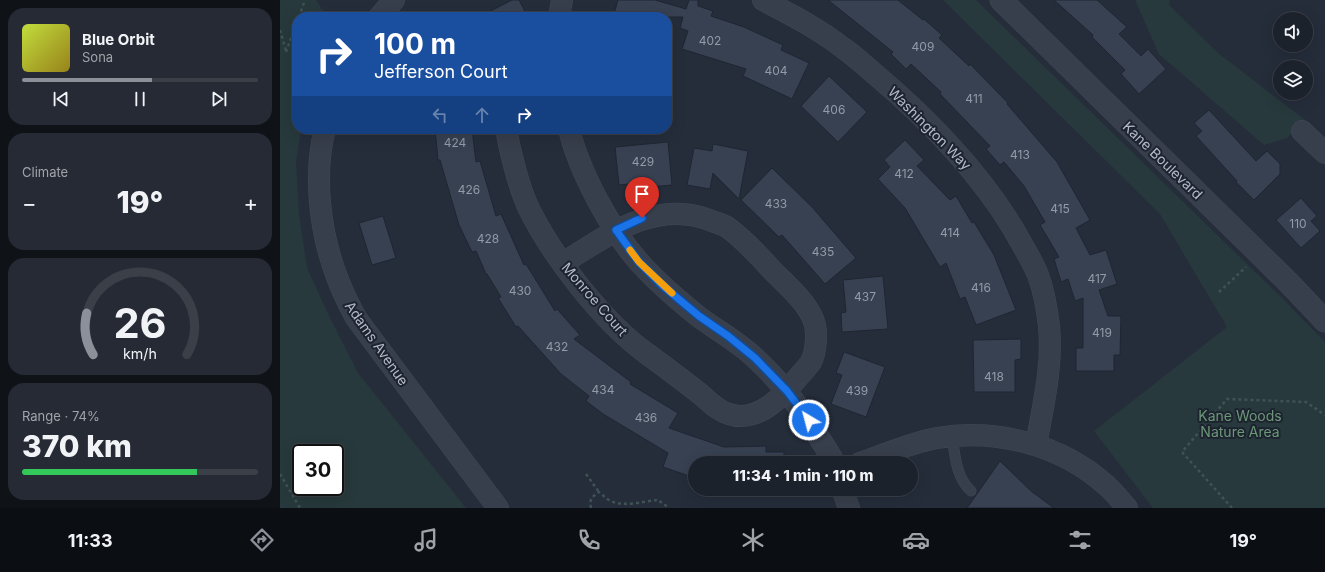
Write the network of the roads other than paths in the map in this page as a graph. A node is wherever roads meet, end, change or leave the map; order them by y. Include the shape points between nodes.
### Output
1 (394, 0) edge
2 (562, 0) edge
3 (763, 0) edge
4 (1001, 0) edge
5 (383, 12) edge
6 (560, 12) edge
7 (1302, 131) dead end
8 (324, 134) edge
9 (507, 134) edge
10 (570, 134) edge
11 (1325, 153) edge
12 (616, 230) junction
13 (563, 263) junction
14 (1325, 321) edge
15 (787, 391) junction
16 (952, 436) junction
17 (1036, 445) junction
18 (831, 456) edge
19 (880, 456) edge
20 (971, 491) dead end
21 (845, 496) edge
22 (498, 508) edge
23 (849, 508) edge
24 (1127, 508) edge

1 - 5 street
2 - 6 street
3 - 17 street, Washington Way via 843,47 896,92 942,135 998,204 1038,275 1049,324 1049,368
4 - 14 street, Kane Boulevard
7 - 11 street
8 - 22 street, Adams Avenue via 320,156 320,201 329,250 344,295 356,318
9 - 13 street, Monroe Court via 513,162 528,206
10 - 12 street via 593,191
12 - 13 street, Monroe Court
12 - 15 street via 639,262 663,286 755,358
12 - 15 street, Monroe Court via 642,218 671,213 699,215 726,226 748,244 808,308 815,325 816,344 811,362
13 - 15 street, Monroe Court via 612,323 718,409 735,416 752,415 763,410
15 - 18 street via 809,420
16 - 17 street via 993,437
16 - 19 street via 936,438
16 - 20 lane via 957,468
17 - 24 street via 1052,450 1080,467 1107,486
21 - 23 street

